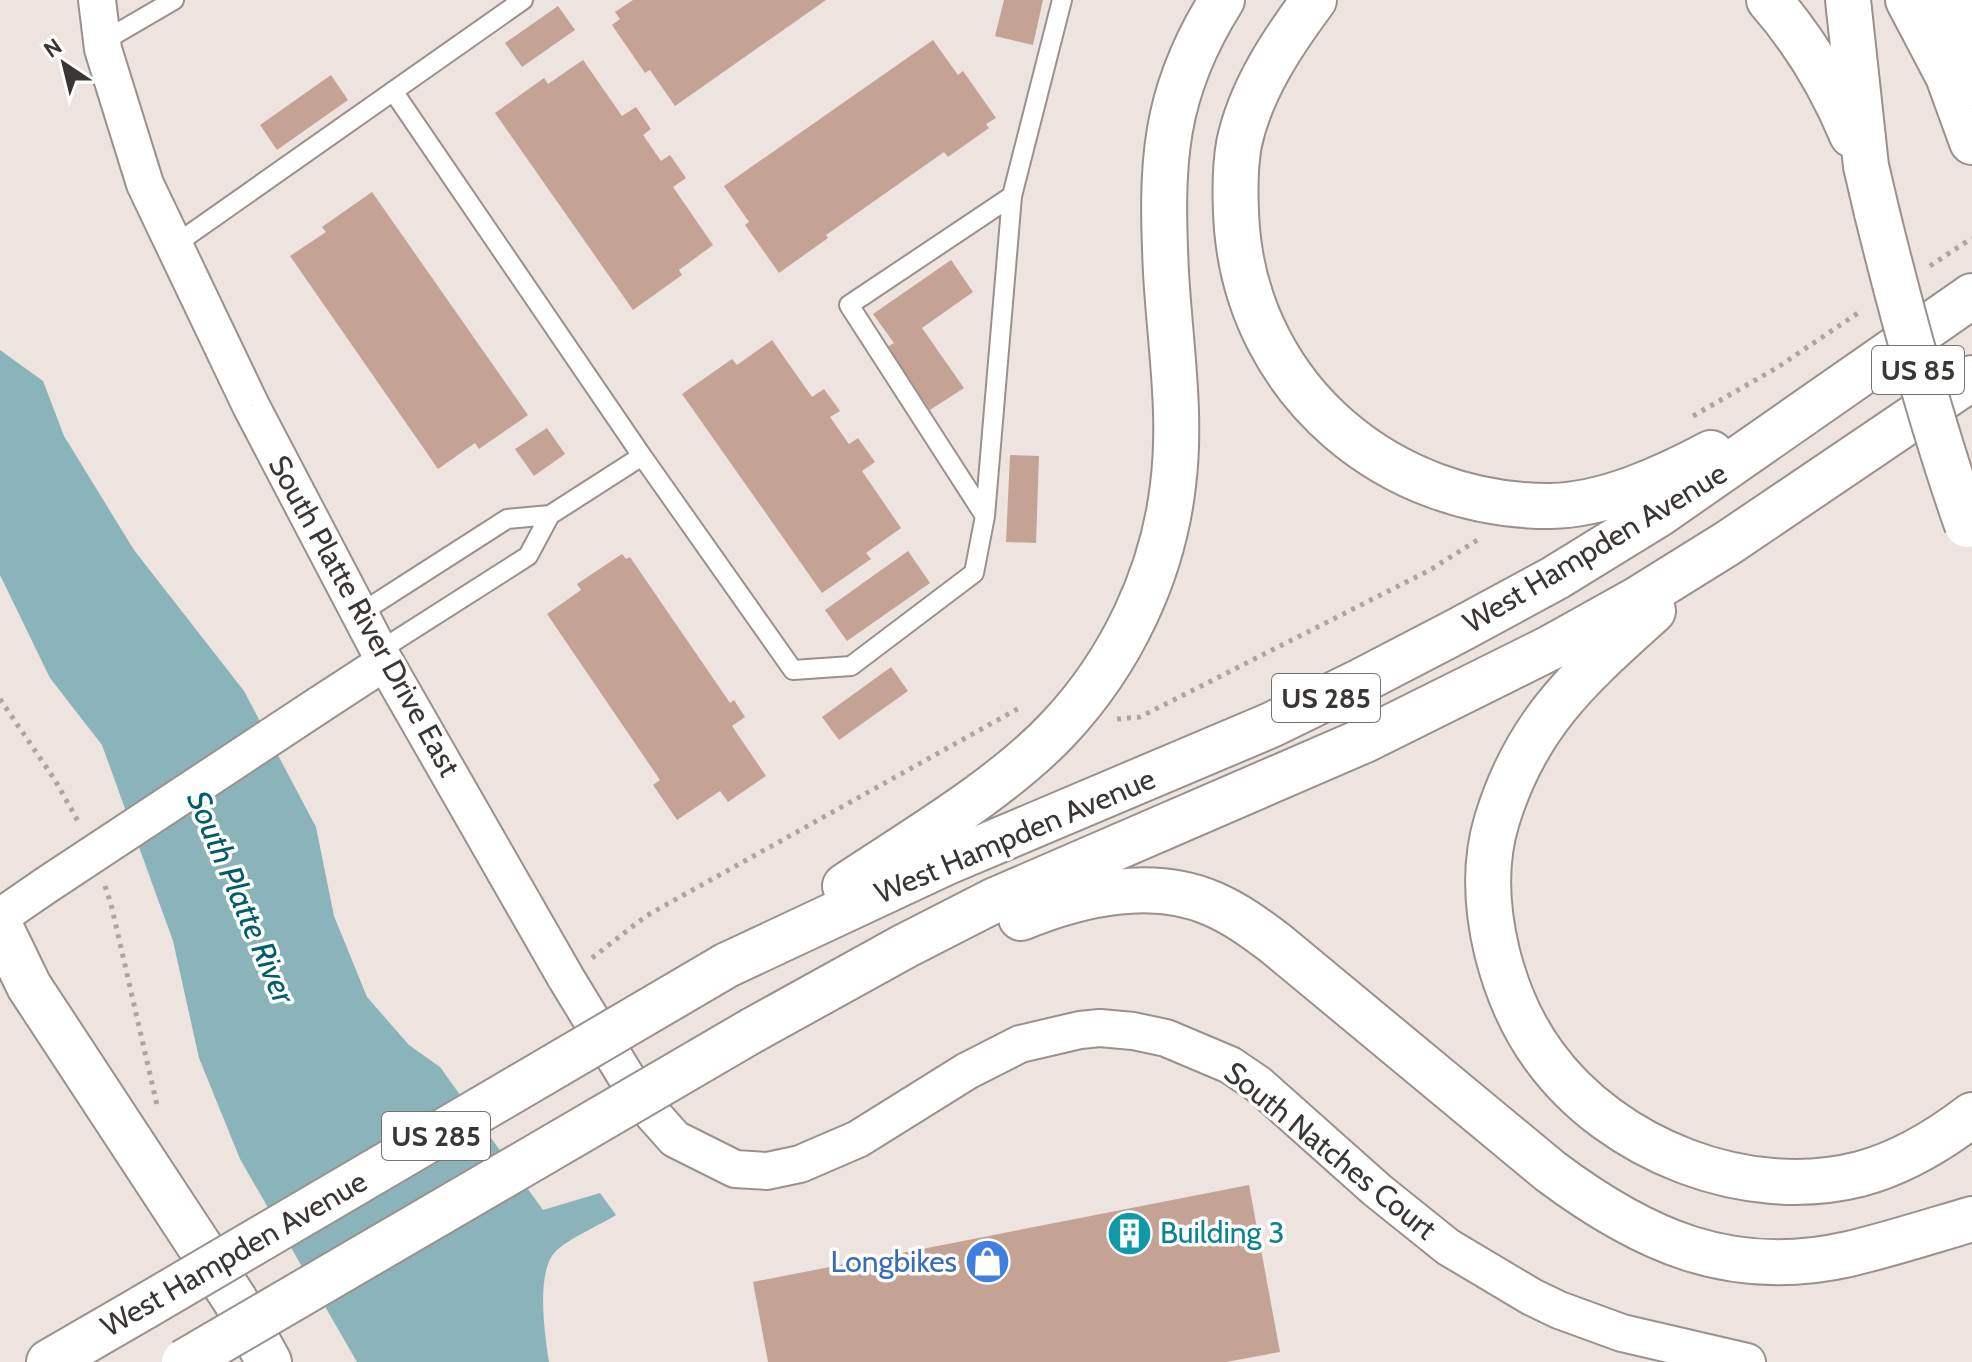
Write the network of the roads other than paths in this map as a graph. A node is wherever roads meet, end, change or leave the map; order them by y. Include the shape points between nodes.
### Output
1 (97, 0) edge
2 (174, 0) edge
3 (523, 0) edge
4 (1062, 0) edge
5 (1222, 0) edge
6 (1314, 0) edge
7 (1769, 0) edge
8 (1848, 0) edge
9 (1908, 0) edge
10 (1955, 0) edge
11 (102, 42) junction
12 (393, 91) junction
13 (1972, 140) edge
14 (1866, 166) junction
15 (1012, 196) junction
16 (173, 246) junction
17 (1972, 296) edge
18 (1885, 358) junction
19 (1972, 378) edge
20 (642, 456) junction
21 (550, 515) junction
22 (985, 516) junction
23 (1970, 530) edge
24 (1728, 543) junction
25 (359, 614) junction
26 (382, 656) junction
27 (0, 917) edge
28 (0, 926) edge
29 (727, 965) junction
30 (753, 1030) junction
31 (1972, 1115) edge
32 (735, 1169) joint
33 (1972, 1206) edge
34 (1972, 1219) edge
35 (1912, 1237) junction
36 (49, 1362) edge
37 (184, 1362) edge
38 (269, 1362) edge
39 (1747, 1362) edge

1 - 11 street, South Platte River Drive East
2 - 11 lane
3 - 12 lane
4 - 15 lane
5 - 29 main road via 1193,54 1169,129 1163,177 1174,483 1166,535 1124,636 1097,683 1059,729 1012,770
6 - 18 main road via 1271,65 1239,144 1234,193 1239,245 1249,293 1290,378 1319,412 1379,458 1465,495 1552,506 1591,501 1699,459
7 - 14 main road via 1815,59
8 - 14 main road, US 85
9 - 13 main road via 1948,76
10 - 13 main road
11 - 16 street, South Platte River Drive East via 145,184
12 - 16 lane
12 - 20 lane
14 - 23 main road, US 85, bridge via 1924,389
15 - 22 lane
15 - 22 lane via 849,305
16 - 25 street, South Platte River Drive East
17 - 18 main road, West Hampden Avenue / US 285
18 - 29 main road, West Hampden Avenue / US 285 via 1659,514 1555,578 1359,682 1190,761 945,863
19 - 24 main road, West Hampden Avenue / US 285
20 - 21 lane
20 - 22 lane via 793,670 851,666 974,573
21 - 25 lane via 507,519
21 - 26 lane via 528,556
24 - 30 main road, West Hampden Avenue / US 285 via 1638,599 1469,689 1365,740 993,901
24 - 31 main road via 1575,682 1540,725 1516,770 1496,823 1488,874 1490,921 1519,1015 1544,1056 1616,1126 1704,1168 1807,1182 1859,1174 1906,1158
25 - 26 street, South Platte River Drive East
26 - 27 street, bridge via 319,705
26 - 32 street, South Platte River Drive East via 641,1101 675,1139
28 - 38 main road via 41,1005 235,1300
29 - 36 main road, West Hampden Avenue / US 285, bridge
30 - 35 main road via 1045,908 1115,893 1179,894 1241,918 1344,997 1550,1171 1624,1222 1665,1241 1746,1261 1846,1255
30 - 37 main road, West Hampden Avenue / US 285, bridge
32 - 39 street, South Natches Court via 767,1171 800,1164 858,1139 1020,1044 1080,1030 1133,1031 1166,1038 1230,1065 1415,1222 1499,1280 1622,1333
33 - 35 main road
34 - 35 main road

